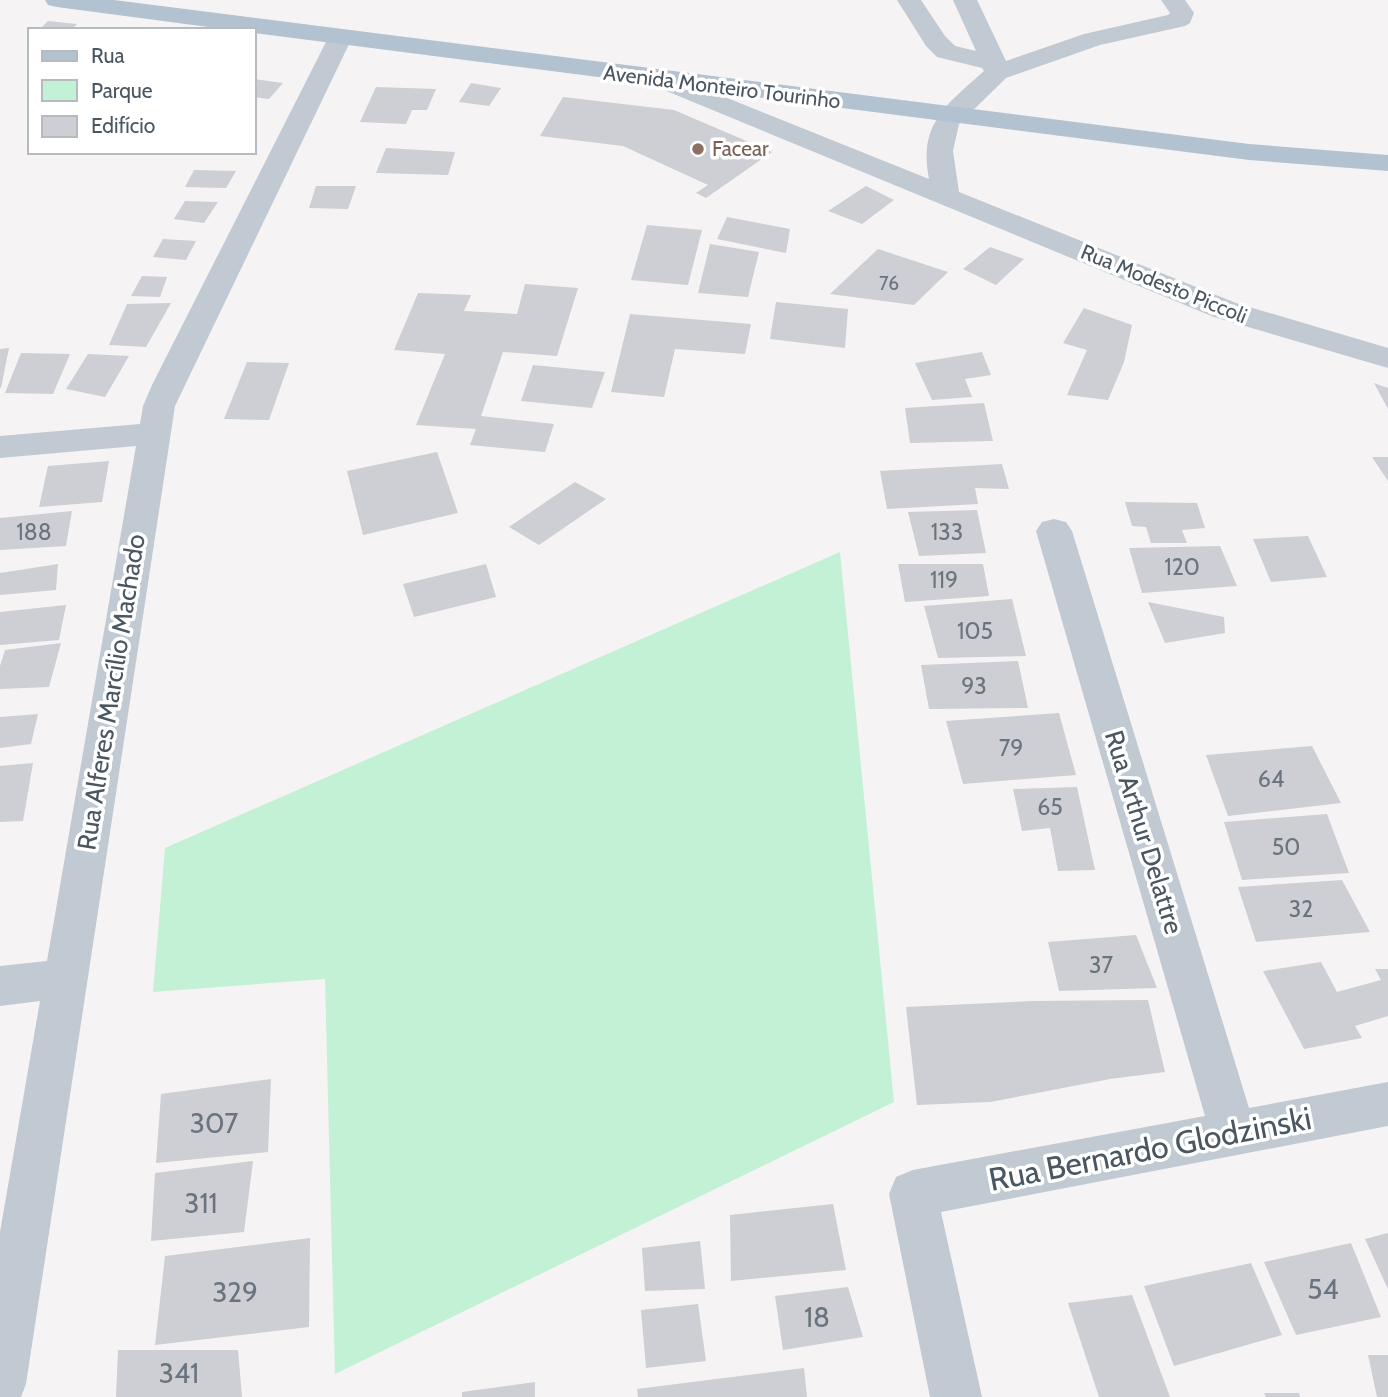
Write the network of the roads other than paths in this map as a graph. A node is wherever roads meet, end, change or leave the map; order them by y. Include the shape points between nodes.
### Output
1 (57, 0) edge
2 (909, 0) edge
3 (965, 0) edge
4 (1173, 0) edge
5 (340, 38) junction
6 (995, 68) junction
7 (656, 78) junction
8 (950, 115) junction
9 (1388, 163) edge
10 (946, 195) junction
11 (1388, 358) edge
12 (153, 434) junction
13 (0, 447) edge
14 (1054, 531) dead end
15 (65, 978) junction
16 (0, 986) edge
17 (1384, 1115) edge
18 (1233, 1133) junction
19 (0, 1384) edge
20 (956, 1397) edge

1 - 5 main road, Avenida Monteiro Tourinho
2 - 6 street via 946,52
3 - 6 street
4 - 6 street via 1182,13 1176,21
5 - 7 main road, Avenida Monteiro Tourinho
5 - 12 street, Rua Alferes Marcílio Machado via 168,385
6 - 8 street
7 - 8 main road, Avenida Monteiro Tourinho
7 - 10 street, Rua Modesto Piccoli
8 - 9 main road, Avenida Monteiro Tourinho via 1249,152
8 - 10 street via 938,148
10 - 11 street, Rua Modesto Piccoli via 1225,310
12 - 13 street
12 - 15 street, Rua Alferes Marcílio Machado
14 - 18 street, Rua Arthur Delattre
15 - 16 street
15 - 19 street, Rua Alferes Marcílio Machado
17 - 18 street, Rua Bernardo Glodzinski
18 - 20 street, Rua Bernardo Glodzinski via 913,1194

